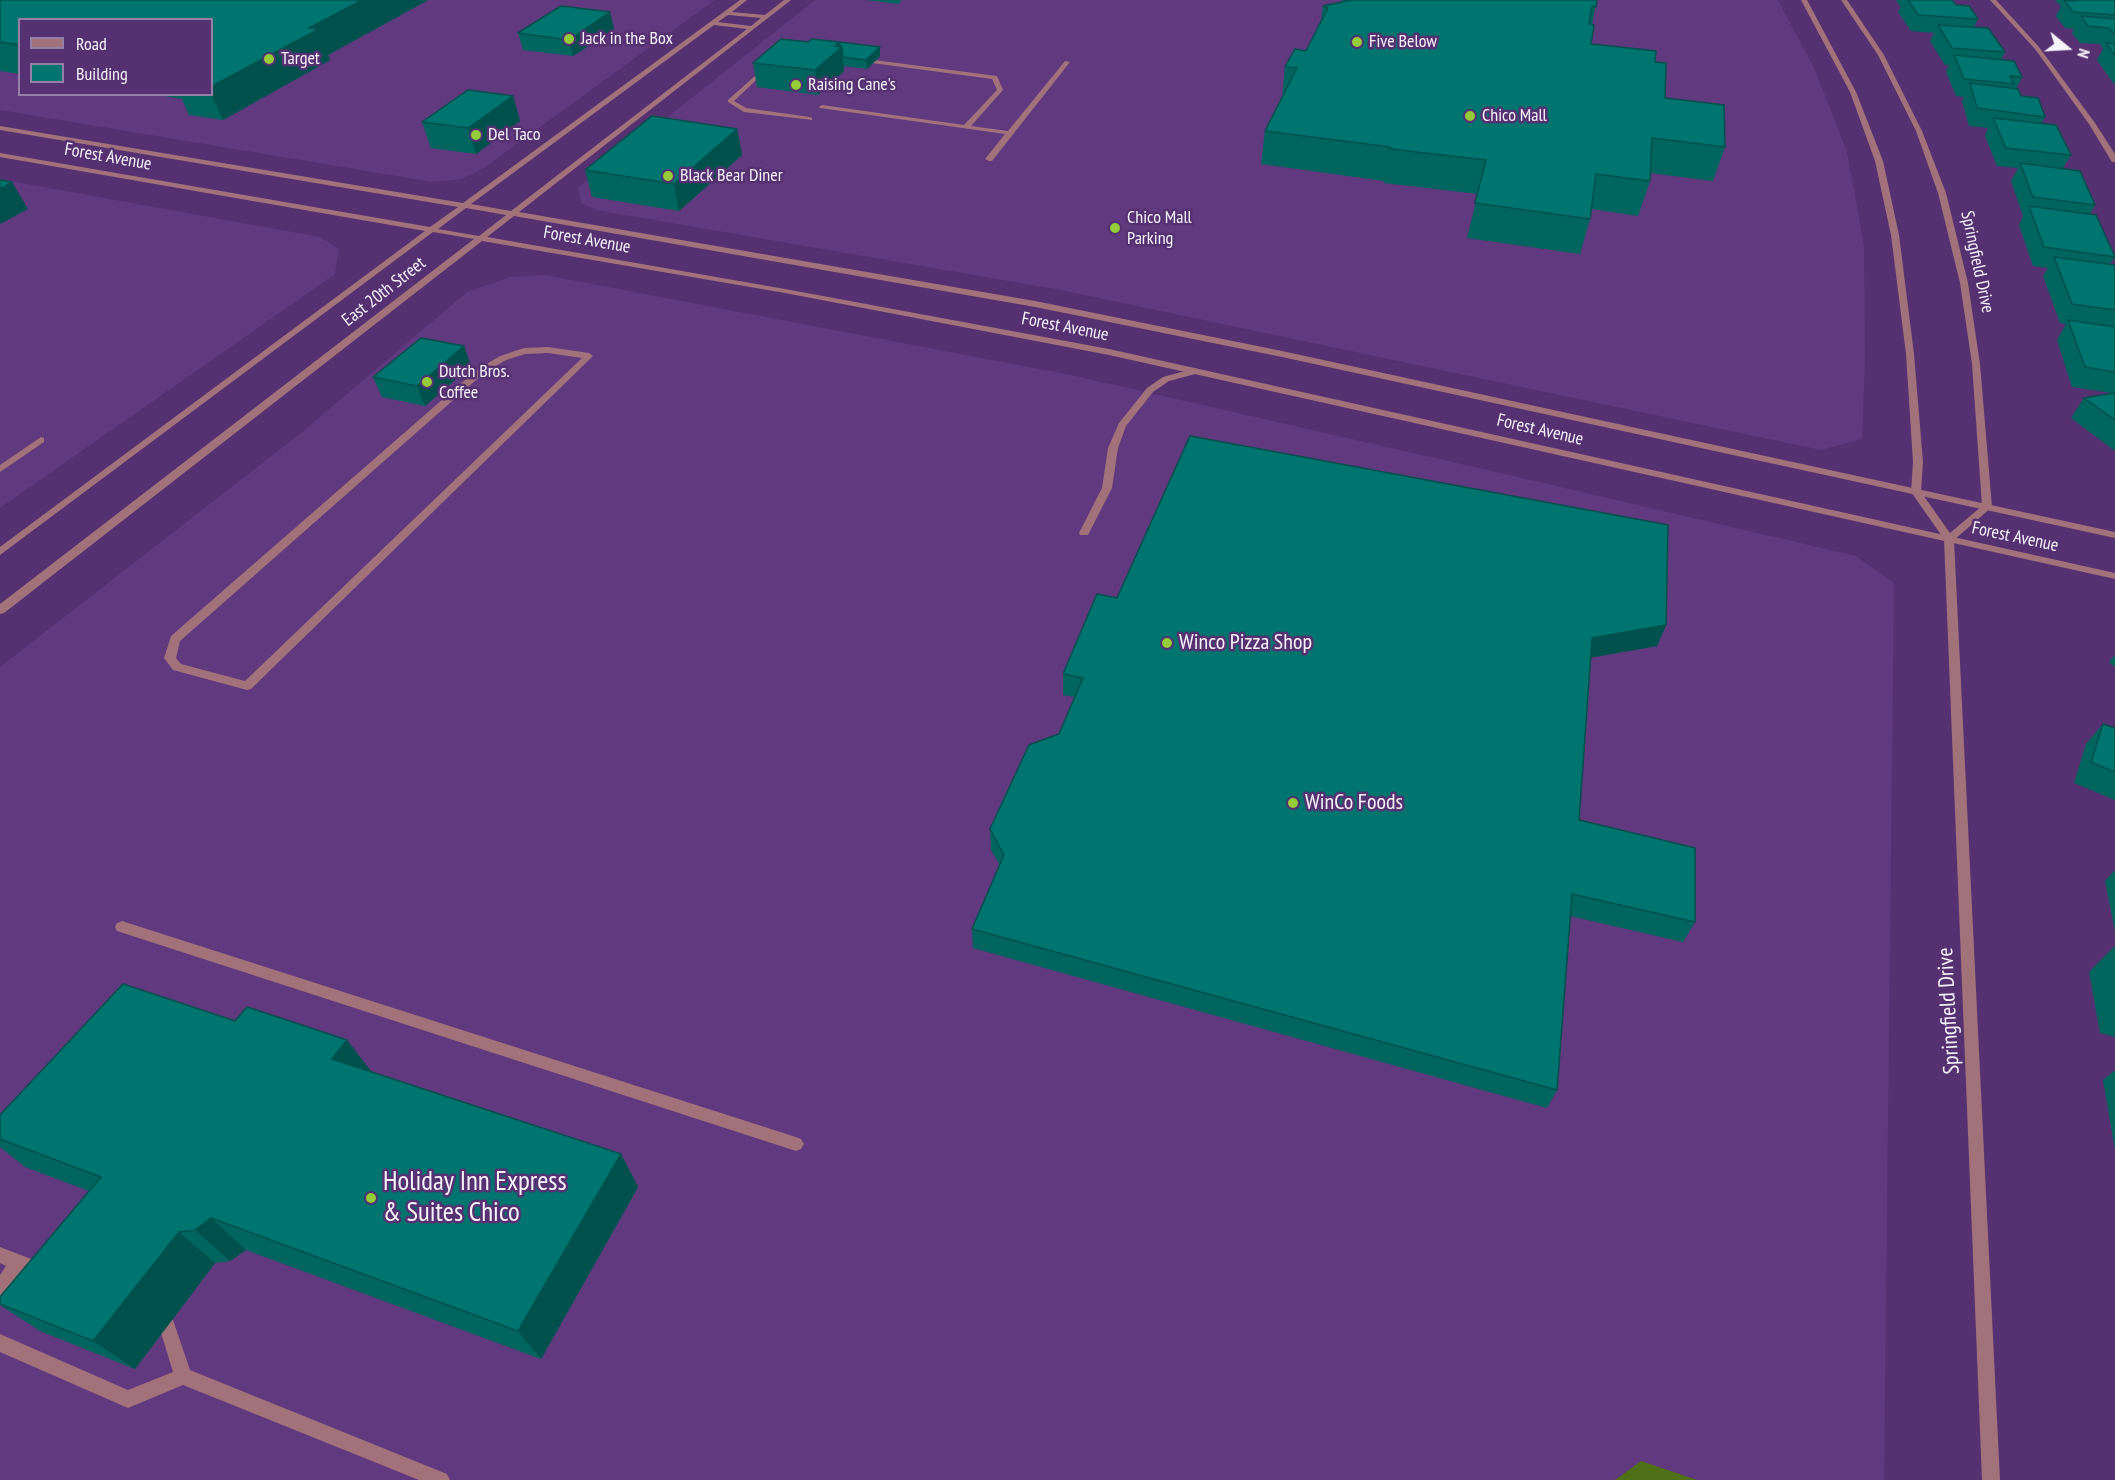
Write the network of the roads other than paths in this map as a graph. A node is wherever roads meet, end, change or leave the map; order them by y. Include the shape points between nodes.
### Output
1 (744, 0) edge
2 (788, 0) edge
3 (1804, 0) edge
4 (1844, 0) edge
5 (1993, 0) edge
6 (727, 13) junction
7 (766, 17) junction
8 (714, 23) junction
9 (752, 28) junction
10 (874, 62) edge
11 (1067, 63) dead end
12 (770, 65) edge
13 (822, 107) dead end
14 (810, 119) dead end
15 (966, 127) junction
16 (0, 128) edge
17 (1010, 133) junction
18 (0, 155) edge
19 (989, 159) dead end
20 (2115, 160) edge
21 (465, 205) junction
22 (513, 213) junction
23 (432, 229) junction
24 (481, 238) junction
25 (1196, 371) junction
26 (41, 440) dead end
27 (0, 469) edge
28 (1916, 492) junction
29 (1987, 507) junction
30 (1084, 533) dead end
31 (2115, 535) edge
32 (1949, 539) junction
33 (0, 552) edge
34 (2115, 576) edge
35 (0, 610) edge
36 (247, 686) joint
37 (122, 927) dead end
38 (796, 1144) dead end
39 (0, 1255) edge
40 (18, 1262) junction
41 (58, 1278) edge
42 (0, 1290) edge
43 (167, 1326) dead end
44 (0, 1343) edge
45 (183, 1376) junction
46 (441, 1480) edge
47 (1991, 1480) edge

1 - 6 street, East 20th Street
2 - 7 street, East 20th Street
3 - 28 street via 1853,92 1879,160 1910,354 1918,462
4 - 29 street, Springfield Drive via 1881,55 1914,121 1942,194 1964,283 1973,341
5 - 20 street via 2037,48
6 - 7 street
6 - 8 street, East 20th Street
7 - 9 street, East 20th Street
8 - 9 street
8 - 21 street, East 20th Street
9 - 22 street, East 20th Street
10 - 15 street via 995,77 1000,90
11 - 17 street
12 - 14 street via 730,100 744,110
13 - 15 street
15 - 17 street
16 - 21 street, Forest Avenue
17 - 19 street
18 - 23 street, Forest Avenue
21 - 22 street, Forest Avenue
21 - 23 street, East 20th Street
22 - 24 street, East 20th Street
22 - 28 street, Forest Avenue via 1129,322
23 - 24 street, Forest Avenue
23 - 33 street, East 20th Street
24 - 25 street, Forest Avenue via 849,302
24 - 35 street, East 20th Street
25 - 30 street via 1166,379 1150,390 1122,425 1113,448 1107,488
25 - 32 street, Forest Avenue
26 - 27 street
28 - 29 street, Forest Avenue
28 - 32 street
29 - 31 street, Forest Avenue
29 - 32 street
32 - 34 street, Forest Avenue
32 - 47 street, Springfield Drive
36 - 36 street via 177,667 170,658 175,639 481,371 524,351 589,356
37 - 38 street
39 - 40 street
40 - 41 street
40 - 42 street
43 - 45 street
44 - 45 street via 128,1399
45 - 46 street

